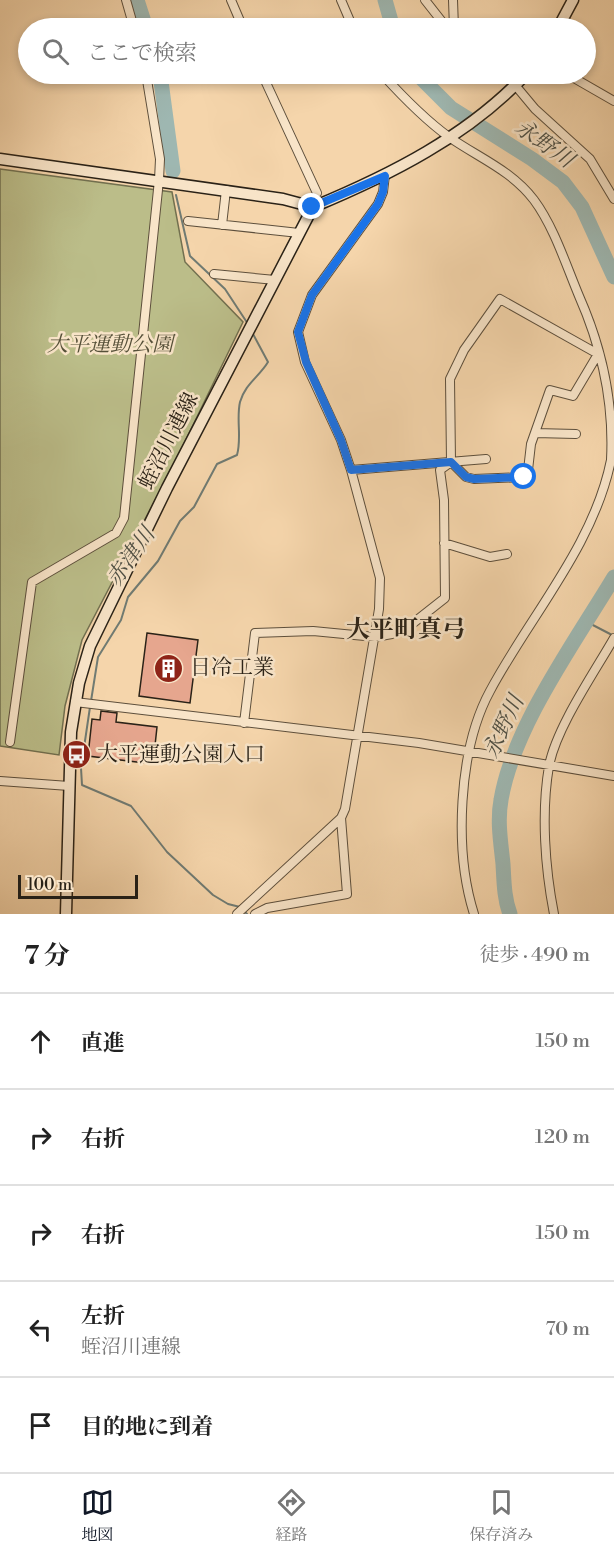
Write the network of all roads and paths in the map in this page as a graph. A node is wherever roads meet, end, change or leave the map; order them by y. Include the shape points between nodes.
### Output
1 (126, 0) edge
2 (231, 0) edge
3 (341, 0) edge
4 (425, 0) edge
5 (453, 0) edge
6 (573, 0) edge
7 (131, 18) edge
8 (239, 18) edge
9 (349, 18) edge
10 (439, 18) edge
11 (454, 18) edge
12 (563, 18) edge
13 (148, 84) edge
14 (267, 84) edge
15 (390, 84) edge
16 (516, 84) edge
17 (584, 84) edge
18 (513, 87) junction
19 (614, 101) edge
20 (451, 135) junction
21 (0, 159) edge
22 (385, 176) junction
23 (159, 180) junction
24 (226, 190) junction
25 (317, 193) dead end
26 (614, 199) edge
27 (312, 207) junction
28 (188, 221) dead end
29 (222, 225) junction
30 (299, 233) junction
31 (214, 274) dead end
32 (274, 280) junction
33 (535, 433) junction
34 (576, 434) dead end
35 (486, 459) dead end
36 (451, 462) junction
37 (351, 470) junction
38 (444, 543) junction
39 (507, 554) dead end
40 (375, 637) junction
41 (614, 638) edge
42 (75, 702) junction
43 (244, 723) junction
44 (358, 737) junction
45 (10, 742) dead end
46 (471, 751) junction
47 (549, 765) junction
48 (614, 776) edge
49 (0, 781) edge
50 (69, 786) junction
51 (341, 818) junction
52 (66, 914) edge
53 (237, 914) edge
54 (255, 914) edge
55 (474, 914) edge
56 (554, 914) edge

1 - 7 street
2 - 8 street
3 - 9 street
4 - 10 street
5 - 11 street
6 - 12 main road
13 - 23 street via 160,159
14 - 25 street
15 - 20 street
16 - 18 main road
17 - 19 street
18 - 20 main road
18 - 26 street via 590,159
20 - 22 main road
20 - 46 street via 514,178 542,212 600,342 610,372 613,410 611,461 598,505 541,611 489,693 475,725
21 - 23 main road
22 - 27 main road
22 - 37 street via 378,204 312,295 298,332 306,362
23 - 24 main road
23 - 45 street via 124,518 116,533 32,582
24 - 27 main road
24 - 29 street
27 - 30 main road
28 - 29 street
29 - 30 street
30 - 32 main road
31 - 32 street
32 - 42 main road, 蛭沼川連線 via 97,628
33 - 34 street
33 - 36 street via 524,477 474,479 466,477
33 - 36 street via 550,390 573,396 598,354 500,299 464,350 450,379
35 - 36 street
36 - 37 street
36 - 38 street via 440,470
37 - 40 street via 380,578
38 - 39 street via 490,556
38 - 40 street via 445,598 412,624
40 - 43 street via 314,631 255,633
40 - 44 street
41 - 47 street via 566,722
42 - 43 street
42 - 50 main road, 蛭沼川連線
43 - 44 street
44 - 46 street
44 - 51 street
46 - 47 street
46 - 55 street via 462,846
47 - 48 street
47 - 56 street via 548,877
49 - 50 street
50 - 52 main road, 蛭沼川連線
51 - 53 street
51 - 54 street via 347,894 267,908

